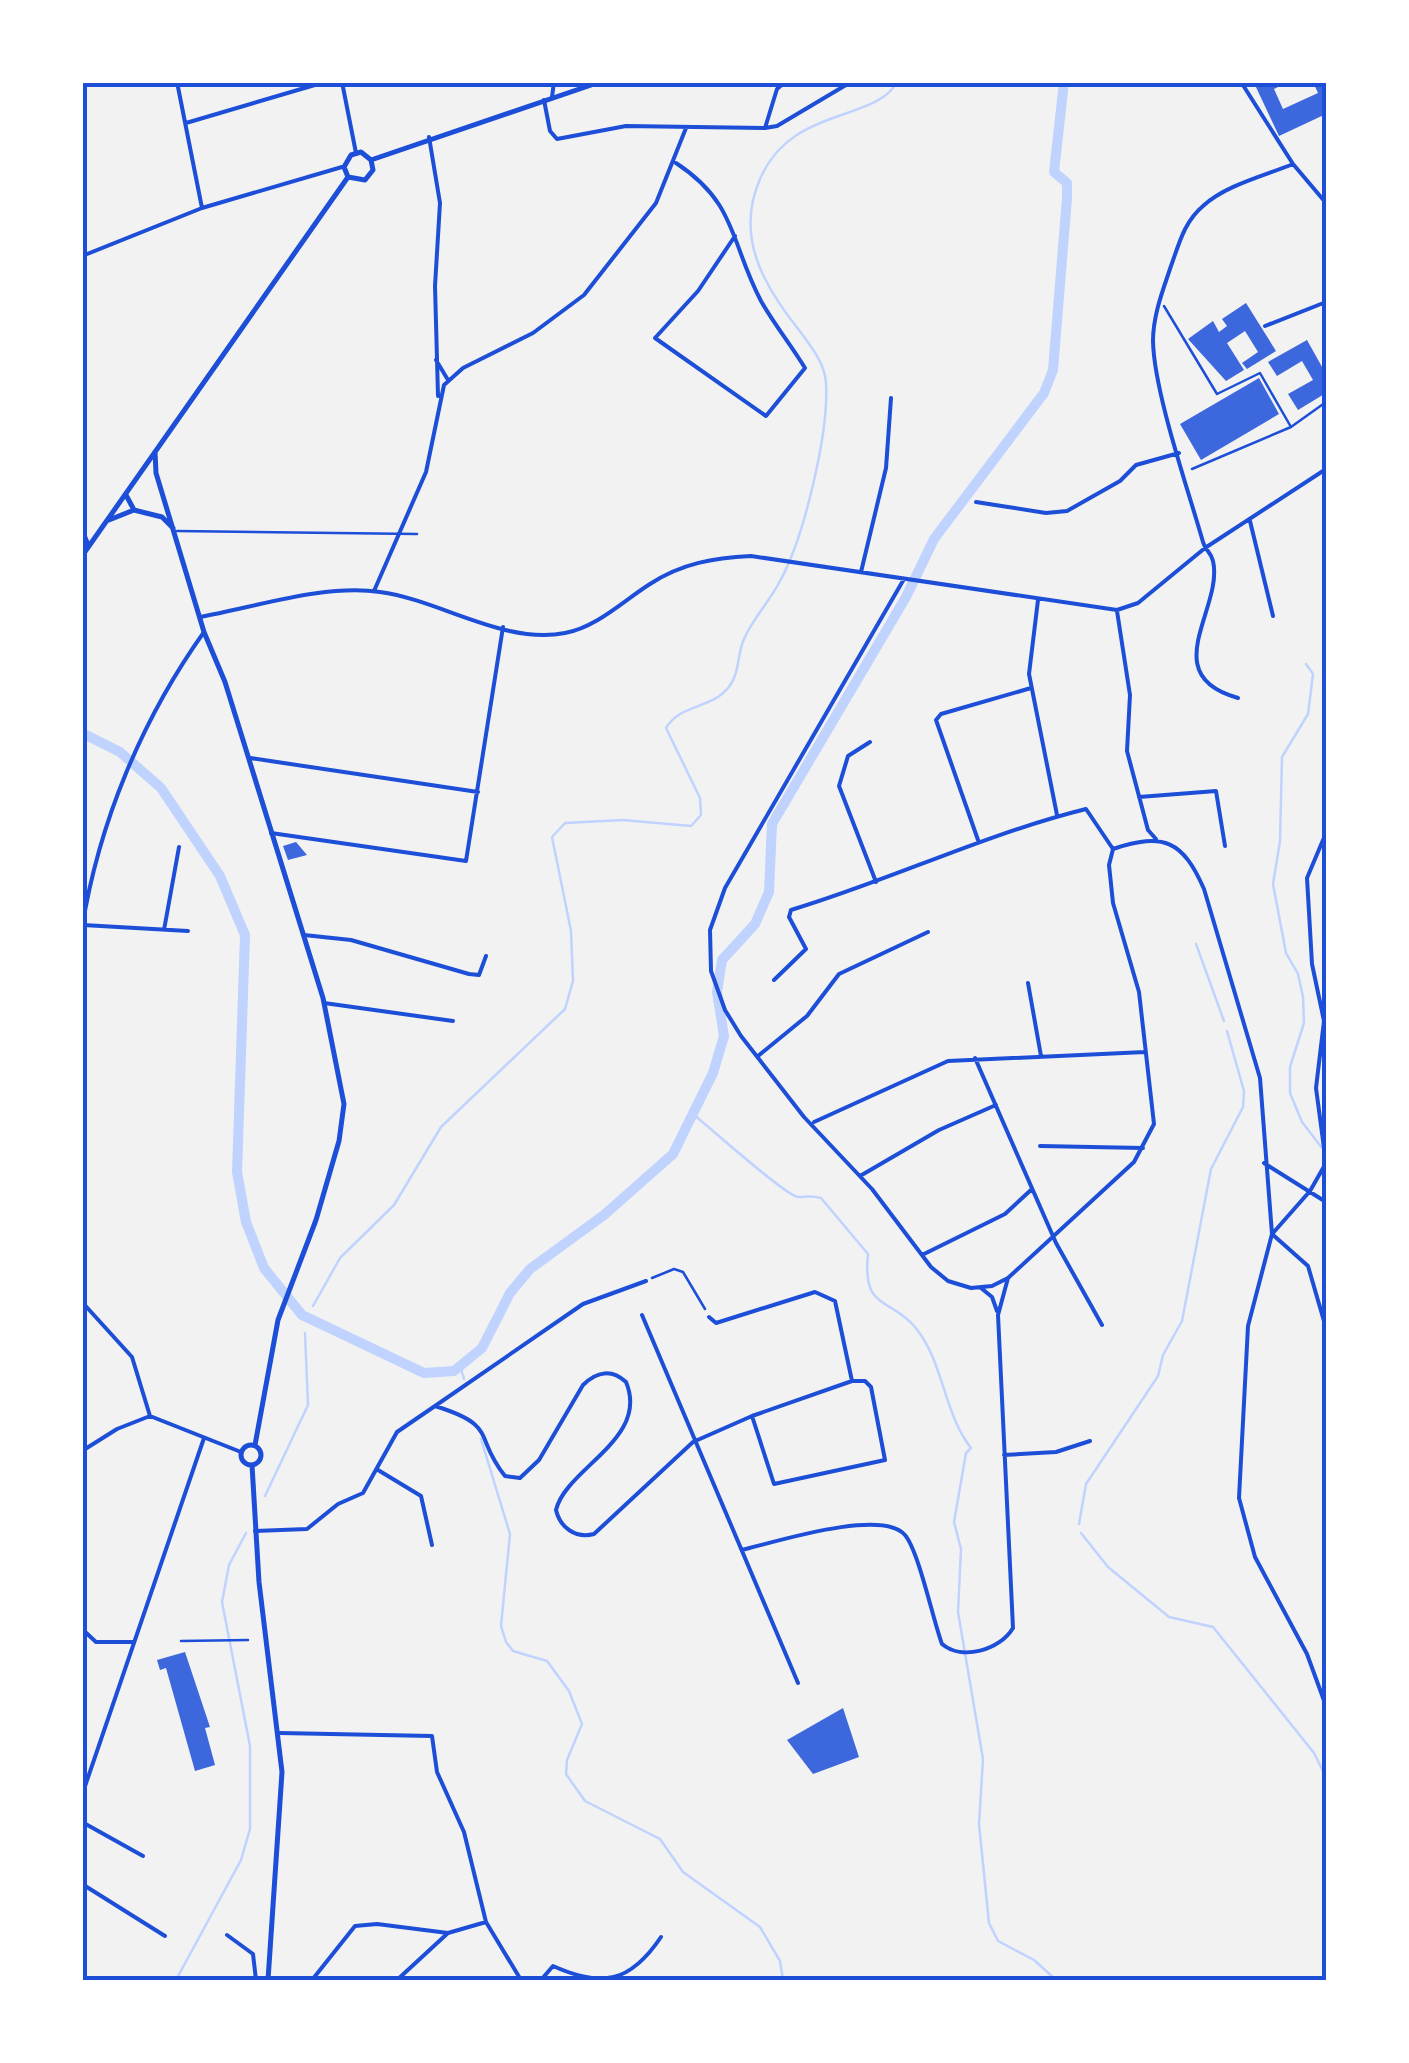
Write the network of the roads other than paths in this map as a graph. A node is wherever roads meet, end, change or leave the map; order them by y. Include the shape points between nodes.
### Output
1 (177, 82) edge
2 (325, 82) edge
3 (342, 82) edge
4 (554, 82) edge
5 (600, 82) edge
6 (785, 82) edge
7 (851, 82) edge
8 (1241, 82) edge
9 (552, 97) junction
10 (544, 100) junction
11 (186, 123) junction
12 (686, 128) junction
13 (765, 128) junction
14 (429, 137) junction
15 (356, 153) junction
16 (371, 160) junction
17 (675, 162) junction
18 (1292, 164) junction
19 (344, 167) junction
20 (348, 177) junction
21 (1326, 203) edge
22 (202, 208) junction
23 (735, 236) junction
24 (82, 256) edge
25 (1326, 302) edge
26 (1265, 326) dead end
27 (435, 356) junction
28 (448, 380) junction
29 (438, 396) junction
30 (891, 398) dead end
31 (155, 452) junction
32 (1179, 453) junction
33 (1326, 469) edge
34 (137, 478) junction
35 (159, 482) junction
36 (126, 495) junction
37 (164, 495) junction
38 (976, 502) dead end
39 (134, 510) junction
40 (150, 514) junction
41 (106, 521) junction
42 (1250, 521) junction
43 (82, 529) edge
44 (175, 531) junction
45 (398, 534) junction
46 (417, 534) dead end
47 (89, 546) junction
48 (1204, 548) junction
49 (82, 556) edge
50 (861, 572) junction
51 (904, 579) junction
52 (374, 591) junction
53 (1038, 600) junction
54 (1117, 610) junction
55 (1273, 616) dead end
56 (200, 617) junction
57 (503, 627) junction
58 (204, 632) junction
59 (1031, 688) junction
60 (1238, 698) dead end
61 (870, 742) dead end
62 (247, 757) junction
63 (478, 792) junction
64 (1139, 797) junction
65 (1057, 815) junction
66 (271, 833) junction
67 (1326, 833) edge
68 (1156, 840) junction
69 (979, 842) junction
70 (1225, 846) dead end
71 (179, 847) dead end
72 (1114, 849) junction
73 (876, 882) junction
74 (83, 926) edge
75 (164, 930) junction
76 (188, 932) dead end
77 (928, 932) dead end
78 (303, 936) junction
79 (486, 956) dead end
80 (774, 980) dead end
81 (1028, 983) dead end
82 (324, 1003) junction
83 (453, 1021) dead end
84 (1146, 1052) junction
85 (758, 1056) junction
86 (1040, 1056) junction
87 (975, 1058) junction
88 (996, 1105) junction
89 (814, 1122) junction
90 (1040, 1146) dead end
91 (1143, 1148) junction
92 (1326, 1160) edge
93 (1264, 1163) junction
94 (860, 1176) junction
95 (1033, 1187) junction
96 (1310, 1192) junction
97 (1326, 1202) edge
98 (1055, 1234) junction
99 (1272, 1234) junction
100 (922, 1255) junction
101 (1008, 1278) junction
102 (646, 1281) road end
103 (981, 1288) junction
104 (82, 1302) edge
105 (642, 1315) dead end
106 (708, 1316) road end
107 (998, 1316) junction
108 (1102, 1325) dead end
109 (1326, 1328) edge
110 (852, 1382) junction
111 (435, 1406) junction
112 (150, 1416) junction
113 (752, 1416) junction
114 (204, 1438) junction
115 (1090, 1441) dead end
116 (694, 1442) junction
117 (255, 1444) junction
118 (82, 1451) edge
119 (241, 1452) junction
120 (1004, 1454) junction
121 (252, 1465) junction
122 (378, 1470) junction
123 (255, 1531) junction
124 (432, 1545) dead end
125 (742, 1550) junction
126 (82, 1629) edge
127 (133, 1642) junction
128 (798, 1684) dead end
129 (1326, 1706) edge
130 (280, 1733) junction
131 (82, 1795) edge
132 (82, 1822) edge
133 (143, 1856) dead end
134 (82, 1884) edge
135 (486, 1922) junction
136 (448, 1933) junction
137 (228, 1935) dead end
138 (165, 1936) dead end
139 (660, 1937) dead end
140 (256, 1980) edge
141 (268, 1980) edge
142 (312, 1980) edge
143 (397, 1980) edge
144 (520, 1980) edge
145 (541, 1980) edge

1 - 11 street
2 - 11 street
3 - 15 street
4 - 9 street
5 - 9 street
6 - 13 street via 776,88
7 - 13 street
8 - 18 street
9 - 10 street
10 - 12 street via 557,139 626,126
10 - 14 street
11 - 22 street
12 - 13 street
12 - 17 street
14 - 16 street
14 - 27 street via 440,203
15 - 16 street
15 - 19 street
16 - 20 street via 370,176 361,182
17 - 23 street via 711,189
17 - 28 street via 642,224 584,295 533,333
18 - 21 street
18 - 32 street via 1219,195 1184,231 1153,340
19 - 20 street
19 - 22 street
20 - 31 street
22 - 24 street
23 - 23 street via 655,338 766,416 805,368 762,302
25 - 26 street
27 - 28 street
27 - 29 street
28 - 29 street
29 - 45 street via 426,472
30 - 50 street via 886,468
31 - 34 street
31 - 35 street
32 - 38 street via 1136,464 1068,511
32 - 48 street
33 - 42 street
34 - 35 street
34 - 36 street
35 - 37 street
36 - 39 street
36 - 41 street
37 - 40 street
37 - 44 street
39 - 40 street
39 - 41 street
40 - 44 street
41 - 47 street
42 - 48 street
42 - 55 street
43 - 47 street
44 - 45 street
44 - 56 street
45 - 46 street
45 - 52 street
47 - 49 street
48 - 54 street via 1138,603
48 - 60 street via 1215,578 1196,660 1210,683
50 - 51 street
50 - 57 street via 751,556 705,560 671,572 568,633
51 - 53 street
51 - 85 street via 724,888 710,930 712,971 724,1010
52 - 56 street
52 - 57 street
53 - 54 street
53 - 59 street
54 - 64 street via 1130,695 1127,752
56 - 58 street
57 - 63 street
58 - 62 street
58 - 74 street via 134,749 98,855
59 - 65 street
59 - 69 street via 936,720
61 - 73 street via 848,756 839,786
62 - 63 street
62 - 66 street
63 - 66 street via 462,863
64 - 68 street
64 - 70 street via 1216,792
65 - 69 street
65 - 72 street via 1089,809
66 - 78 street
67 - 92 street via 1307,878 1312,964 1324,1021 1316,1088
68 - 72 street
68 - 93 street via 1191,860 1204,889 1260,1078
69 - 73 street
71 - 75 street
72 - 84 street via 1112,903 1140,992
73 - 80 street via 791,910 806,949
74 - 75 street
75 - 76 street
77 - 85 street via 839,974 807,1016
78 - 79 street via 351,940 469,974 479,974
78 - 82 street
81 - 86 street
82 - 83 street
82 - 117 street via 344,1104 334,1157 283,1304
84 - 86 street
84 - 91 street via 1155,1106
85 - 89 street
86 - 87 street
87 - 88 street
87 - 89 street via 926,1069
88 - 94 street
88 - 95 street
89 - 94 street
90 - 91 street
91 - 98 street
92 - 96 street
93 - 96 street
93 - 99 street
94 - 100 street
95 - 98 street
95 - 100 street via 1005,1214
96 - 97 street
96 - 99 street
98 - 101 street
98 - 108 street
99 - 109 street via 1308,1266
99 - 129 street via 1248,1326 1239,1498 1254,1557 1307,1654
100 - 103 street via 948,1281
101 - 103 street
101 - 107 street
102 - 111 street via 584,1304
103 - 107 street
104 - 112 street via 132,1357
105 - 116 street
106 - 110 street via 716,1323 826,1294 835,1300
107 - 120 street
110 - 113 street
110 - 113 street via 870,1387 884,1460 774,1484
111 - 116 street via 485,1432 496,1465 513,1480 530,1474 592,1376 617,1374 630,1401 618,1434 558,1502 562,1524 585,1536 601,1530
111 - 122 street via 398,1432
112 - 114 street
112 - 118 street
113 - 116 street
114 - 119 street
114 - 127 street
115 - 120 street via 1056,1452
116 - 125 street
117 - 119 street
117 - 121 street via 262,1456
119 - 121 street
120 - 125 street via 1013,1628 1007,1638 971,1653 942,1644 910,1543 890,1524
121 - 123 street
122 - 123 street via 367,1490 307,1529
122 - 124 street via 421,1496
123 - 130 street
125 - 128 street
126 - 127 street via 96,1642
127 - 131 street
130 - 135 street via 432,1736 437,1772 468,1844
130 - 141 street
132 - 133 street
134 - 138 street
135 - 136 street
135 - 144 street
136 - 142 street via 355,1926
136 - 143 street
137 - 140 street via 253,1954
139 - 145 street via 638,1964 613,1980 589,1980 553,1966

